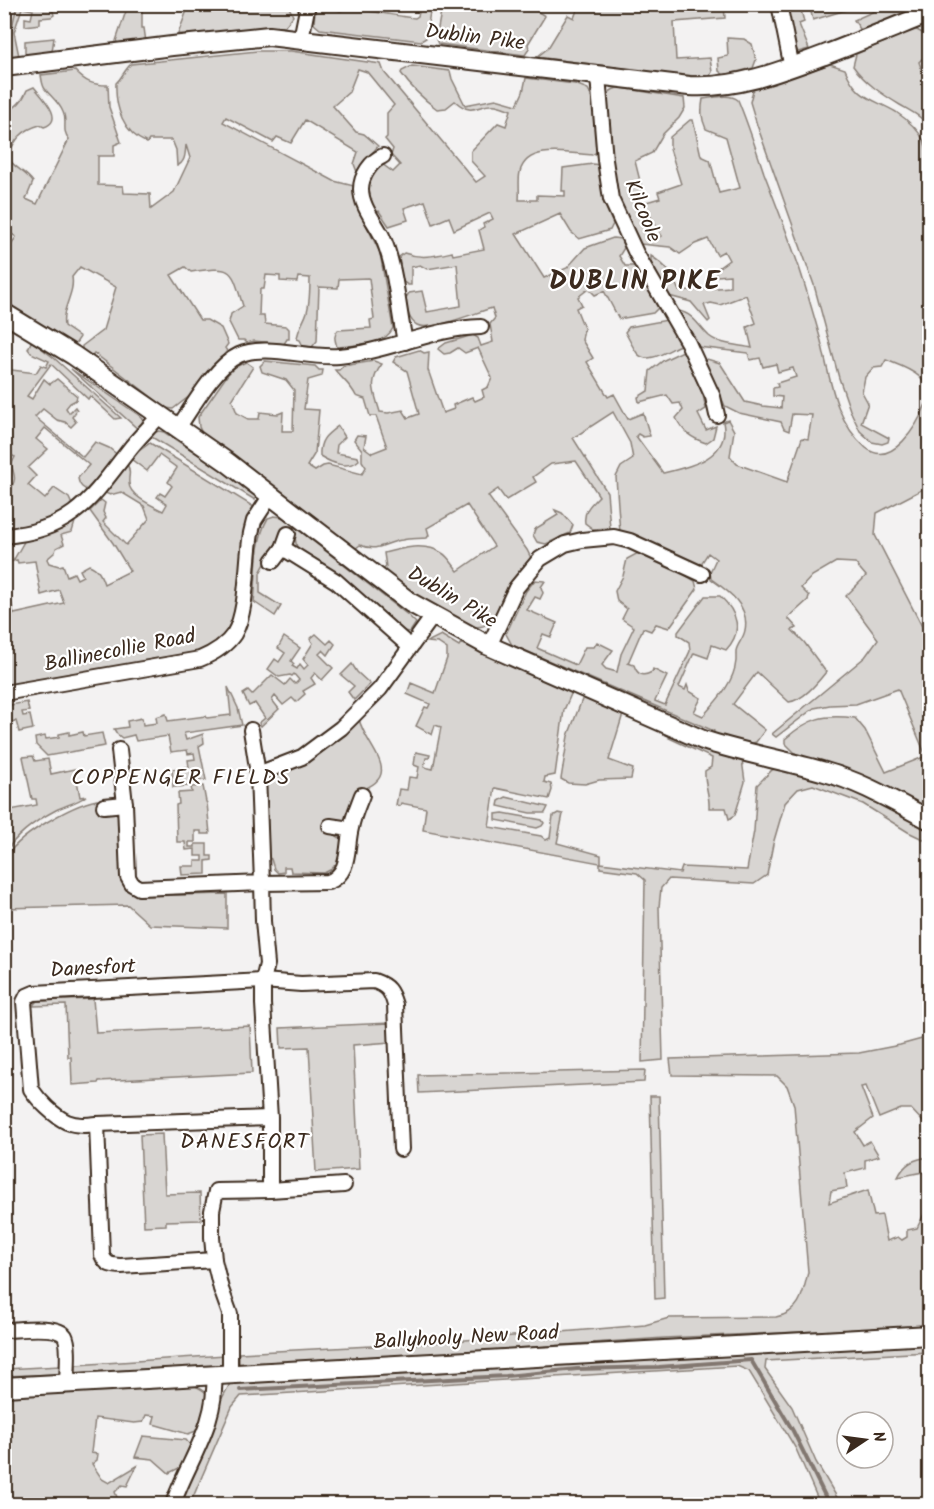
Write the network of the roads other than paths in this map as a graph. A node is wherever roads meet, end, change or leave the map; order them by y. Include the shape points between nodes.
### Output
1 (308, 4) edge
2 (780, 4) edge
3 (930, 13) edge
4 (301, 39) junction
5 (4, 67) edge
6 (792, 68) junction
7 (598, 76) junction
8 (383, 156) dead end
9 (4, 314) edge
10 (481, 327) dead end
11 (405, 342) junction
12 (160, 415) junction
13 (717, 415) dead end
14 (178, 428) junction
15 (271, 495) junction
16 (288, 534) dead end
17 (4, 536) edge
18 (283, 548) junction
19 (273, 561) dead end
20 (702, 574) dead end
21 (433, 616) junction
22 (409, 646) junction
23 (489, 646) junction
24 (4, 693) edge
25 (251, 730) dead end
26 (119, 750) dead end
27 (258, 774) junction
28 (362, 795) dead end
29 (125, 804) junction
30 (104, 806) dead end
31 (930, 820) edge
32 (330, 826) dead end
33 (350, 829) junction
34 (262, 884) junction
35 (263, 981) junction
36 (270, 1118) junction
37 (97, 1124) junction
38 (401, 1149) dead end
39 (344, 1185) dead end
40 (270, 1190) junction
41 (214, 1260) junction
42 (4, 1330) edge
43 (930, 1335) edge
44 (222, 1374) junction
45 (68, 1384) junction
46 (4, 1387) edge
47 (172, 1504) edge

1 - 4 street
2 - 6 street
3 - 6 street, Dublin Pike
4 - 5 street, Dublin Pike via 269,36
4 - 7 street, Dublin Pike
6 - 7 street, Dublin Pike via 717,87
7 - 13 street, Kilcoole via 611,199 636,253 688,344 713,397
8 - 11 street via 368,169 361,189 363,202 388,251
9 - 12 street, Dublin Pike
10 - 11 street via 450,330
11 - 14 street via 337,357 269,352 240,355 216,375
12 - 14 street, Dublin Pike
12 - 17 street via 98,492 75,512 37,532
14 - 15 street, Dublin Pike
15 - 21 street, Dublin Pike via 363,568
15 - 24 street, Ballinecollie Road via 251,533 241,616 233,635 217,650 200,659
16 - 18 street
18 - 19 street
18 - 22 street via 336,581
20 - 23 street via 614,537 565,544 540,560 516,588
21 - 22 street
21 - 23 street, Dublin Pike
22 - 27 street via 380,689 340,729 302,758
23 - 31 street, Dublin Pike via 704,740 861,784
25 - 27 street
26 - 29 street
27 - 34 street
28 - 33 street
29 - 30 street
29 - 34 street via 128,877 132,884 139,888
32 - 33 street
33 - 34 street via 345,866 335,880
34 - 35 street via 267,963
35 - 36 street
35 - 37 street, Danesfort via 27,996 24,1002 31,1089 65,1122
35 - 38 street, Danesfort via 374,981 390,990 395,1005
36 - 37 street, Danesfort
36 - 40 street
37 - 41 street via 105,1263 121,1266
39 - 40 street
40 - 41 street via 216,1191 212,1211
41 - 44 street via 231,1314
42 - 45 street via 58,1330 67,1345
43 - 44 street, Ballyhooly New Road
44 - 45 street, Ballyhooly New Road
44 - 47 street via 211,1416
45 - 46 street, Ballyhooly New Road

